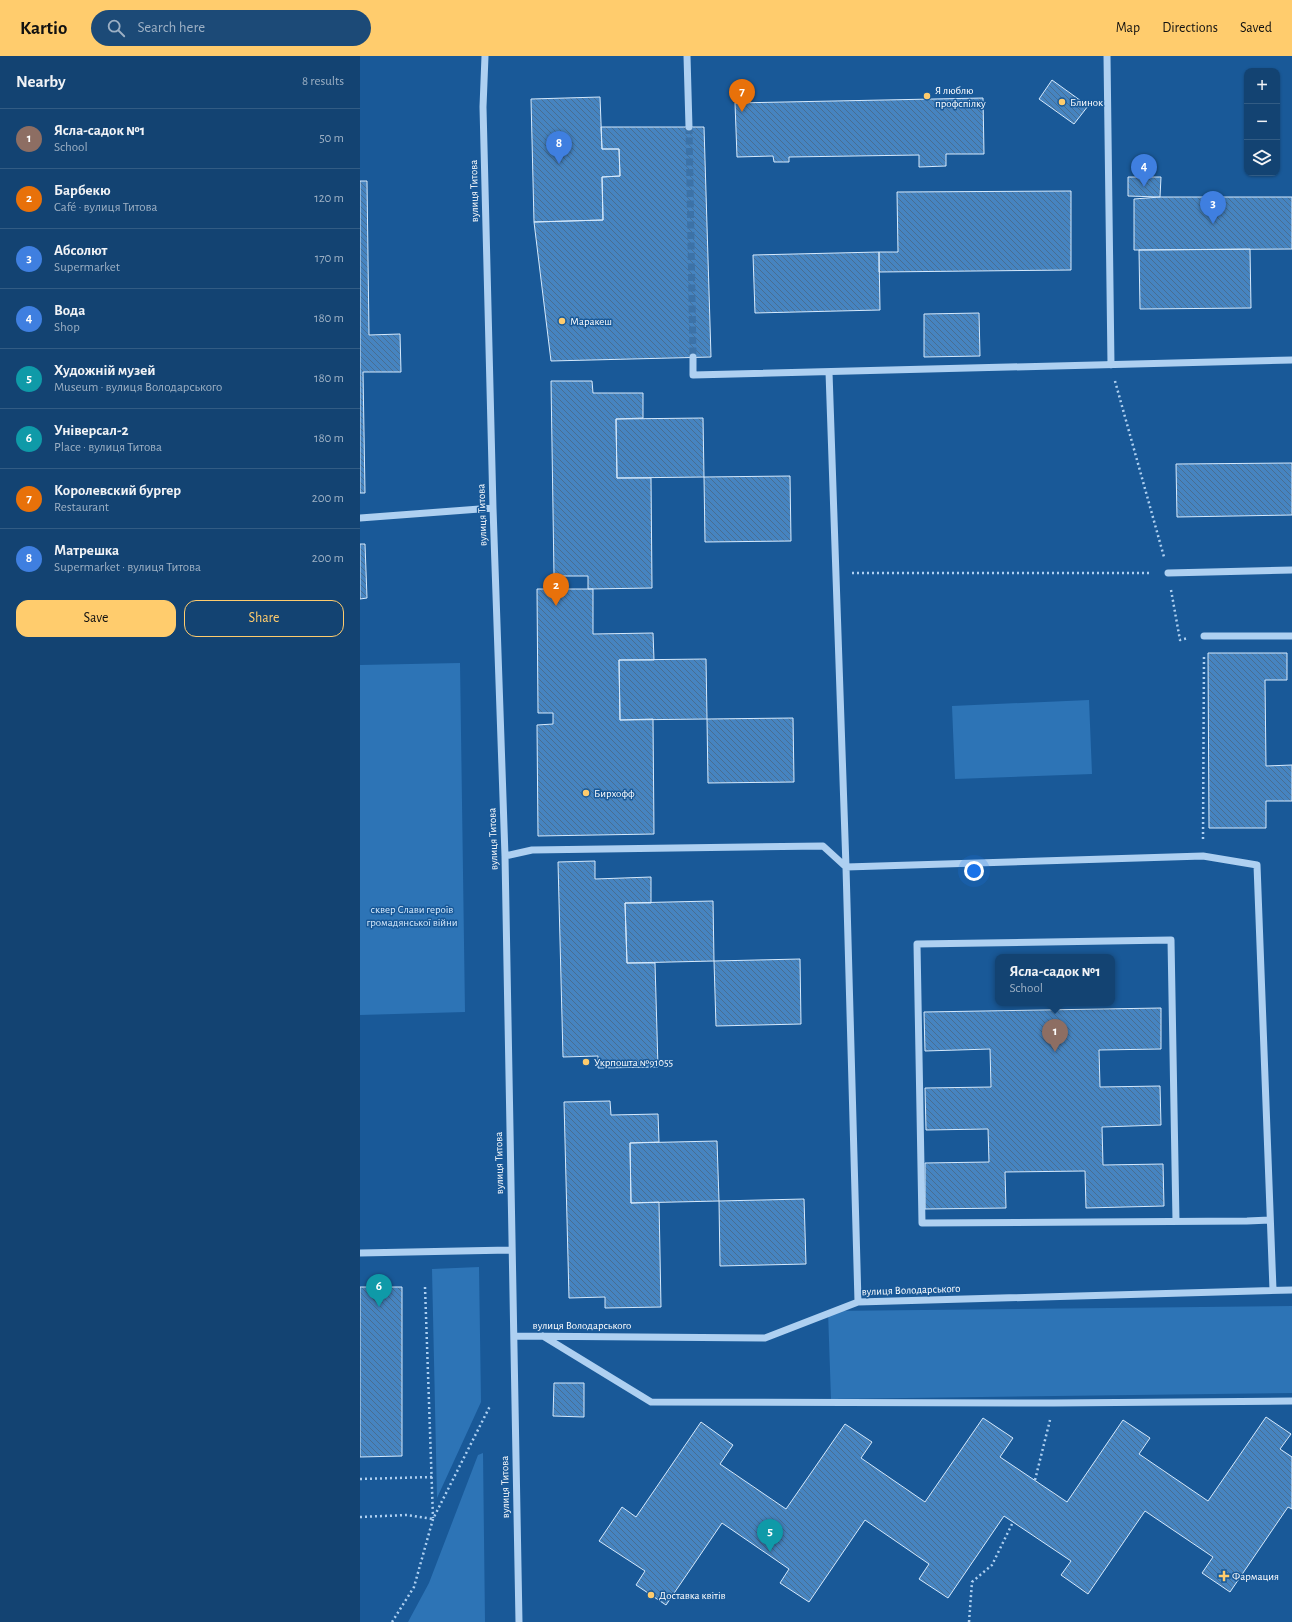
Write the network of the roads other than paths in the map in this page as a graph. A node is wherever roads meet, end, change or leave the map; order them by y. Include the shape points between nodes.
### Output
1 (485, 56) edge
2 (686, 56) edge
3 (1107, 56) edge
4 (689, 127) tunnel mouth
5 (693, 357) tunnel mouth
6 (1292, 360) edge
7 (1111, 365) junction
8 (830, 372) junction
9 (493, 508) junction
10 (360, 518) edge
11 (1292, 570) edge
12 (1168, 572) road end
13 (1204, 636) road end
14 (1292, 636) edge
15 (505, 856) junction
16 (846, 867) junction
17 (1270, 1220) junction
18 (1176, 1221) junction
19 (512, 1250) junction
20 (360, 1253) edge
21 (1273, 1290) junction
22 (1292, 1290) edge
23 (858, 1302) junction
24 (514, 1336) junction
25 (542, 1336) junction
26 (1292, 1401) edge
27 (519, 1622) edge

1 - 9 street, вулиця Титова via 483,107
2 - 4 street
3 - 7 street
5 - 8 street via 693,375
6 - 7 street
7 - 8 street
8 - 16 street
9 - 10 street
9 - 15 street, вулиця Титова
11 - 12 street
13 - 14 street
15 - 16 street via 532,850 822,846
15 - 19 street, вулиця Титова
16 - 17 street via 1203,856 1257,865
16 - 23 street
17 - 18 street
17 - 21 street
18 - 18 street via 922,1223 917,944 1171,940
19 - 20 street
19 - 24 street, вулиця Титова
21 - 22 street, вулиця Володарського
21 - 23 street, вулиця Володарського
23 - 25 street, вулиця Володарського via 765,1338
24 - 25 street, вулиця Володарського
24 - 27 street, вулиця Титова
25 - 26 street via 651,1402

